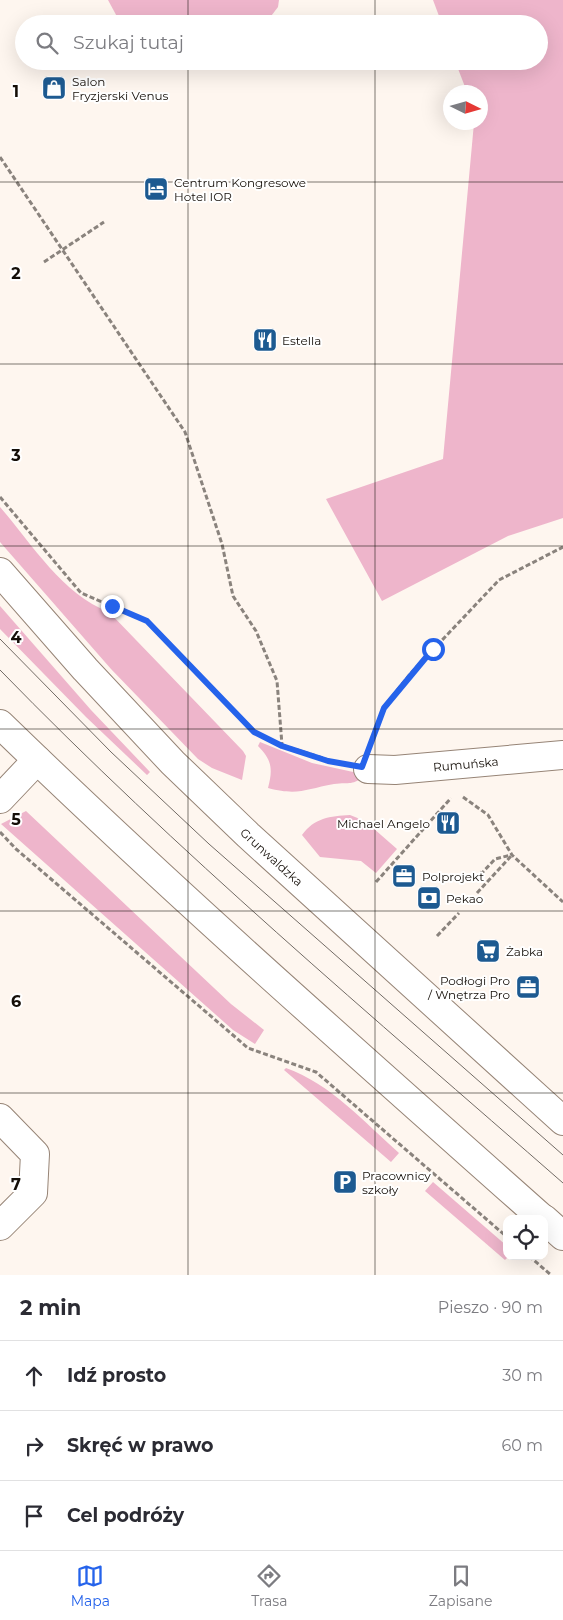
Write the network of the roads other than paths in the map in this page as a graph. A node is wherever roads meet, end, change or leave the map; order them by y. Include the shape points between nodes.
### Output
1 (0, 572) edge
2 (0, 724) edge
3 (563, 755) edge
4 (37, 760) junction
5 (365, 768) road end
6 (0, 798) edge
7 (0, 1118) edge
8 (563, 1121) edge
9 (539, 1215) edge
10 (548, 1223) edge
11 (0, 1226) edge
12 (563, 1236) edge

1 - 8 street, Grunwaldzka via 85,669 180,769 248,835
2 - 4 street
3 - 5 street, Rumuńska via 395,770
4 - 6 street
4 - 9 street via 265,972
7 - 11 street via 35,1154 33,1193
10 - 12 street

